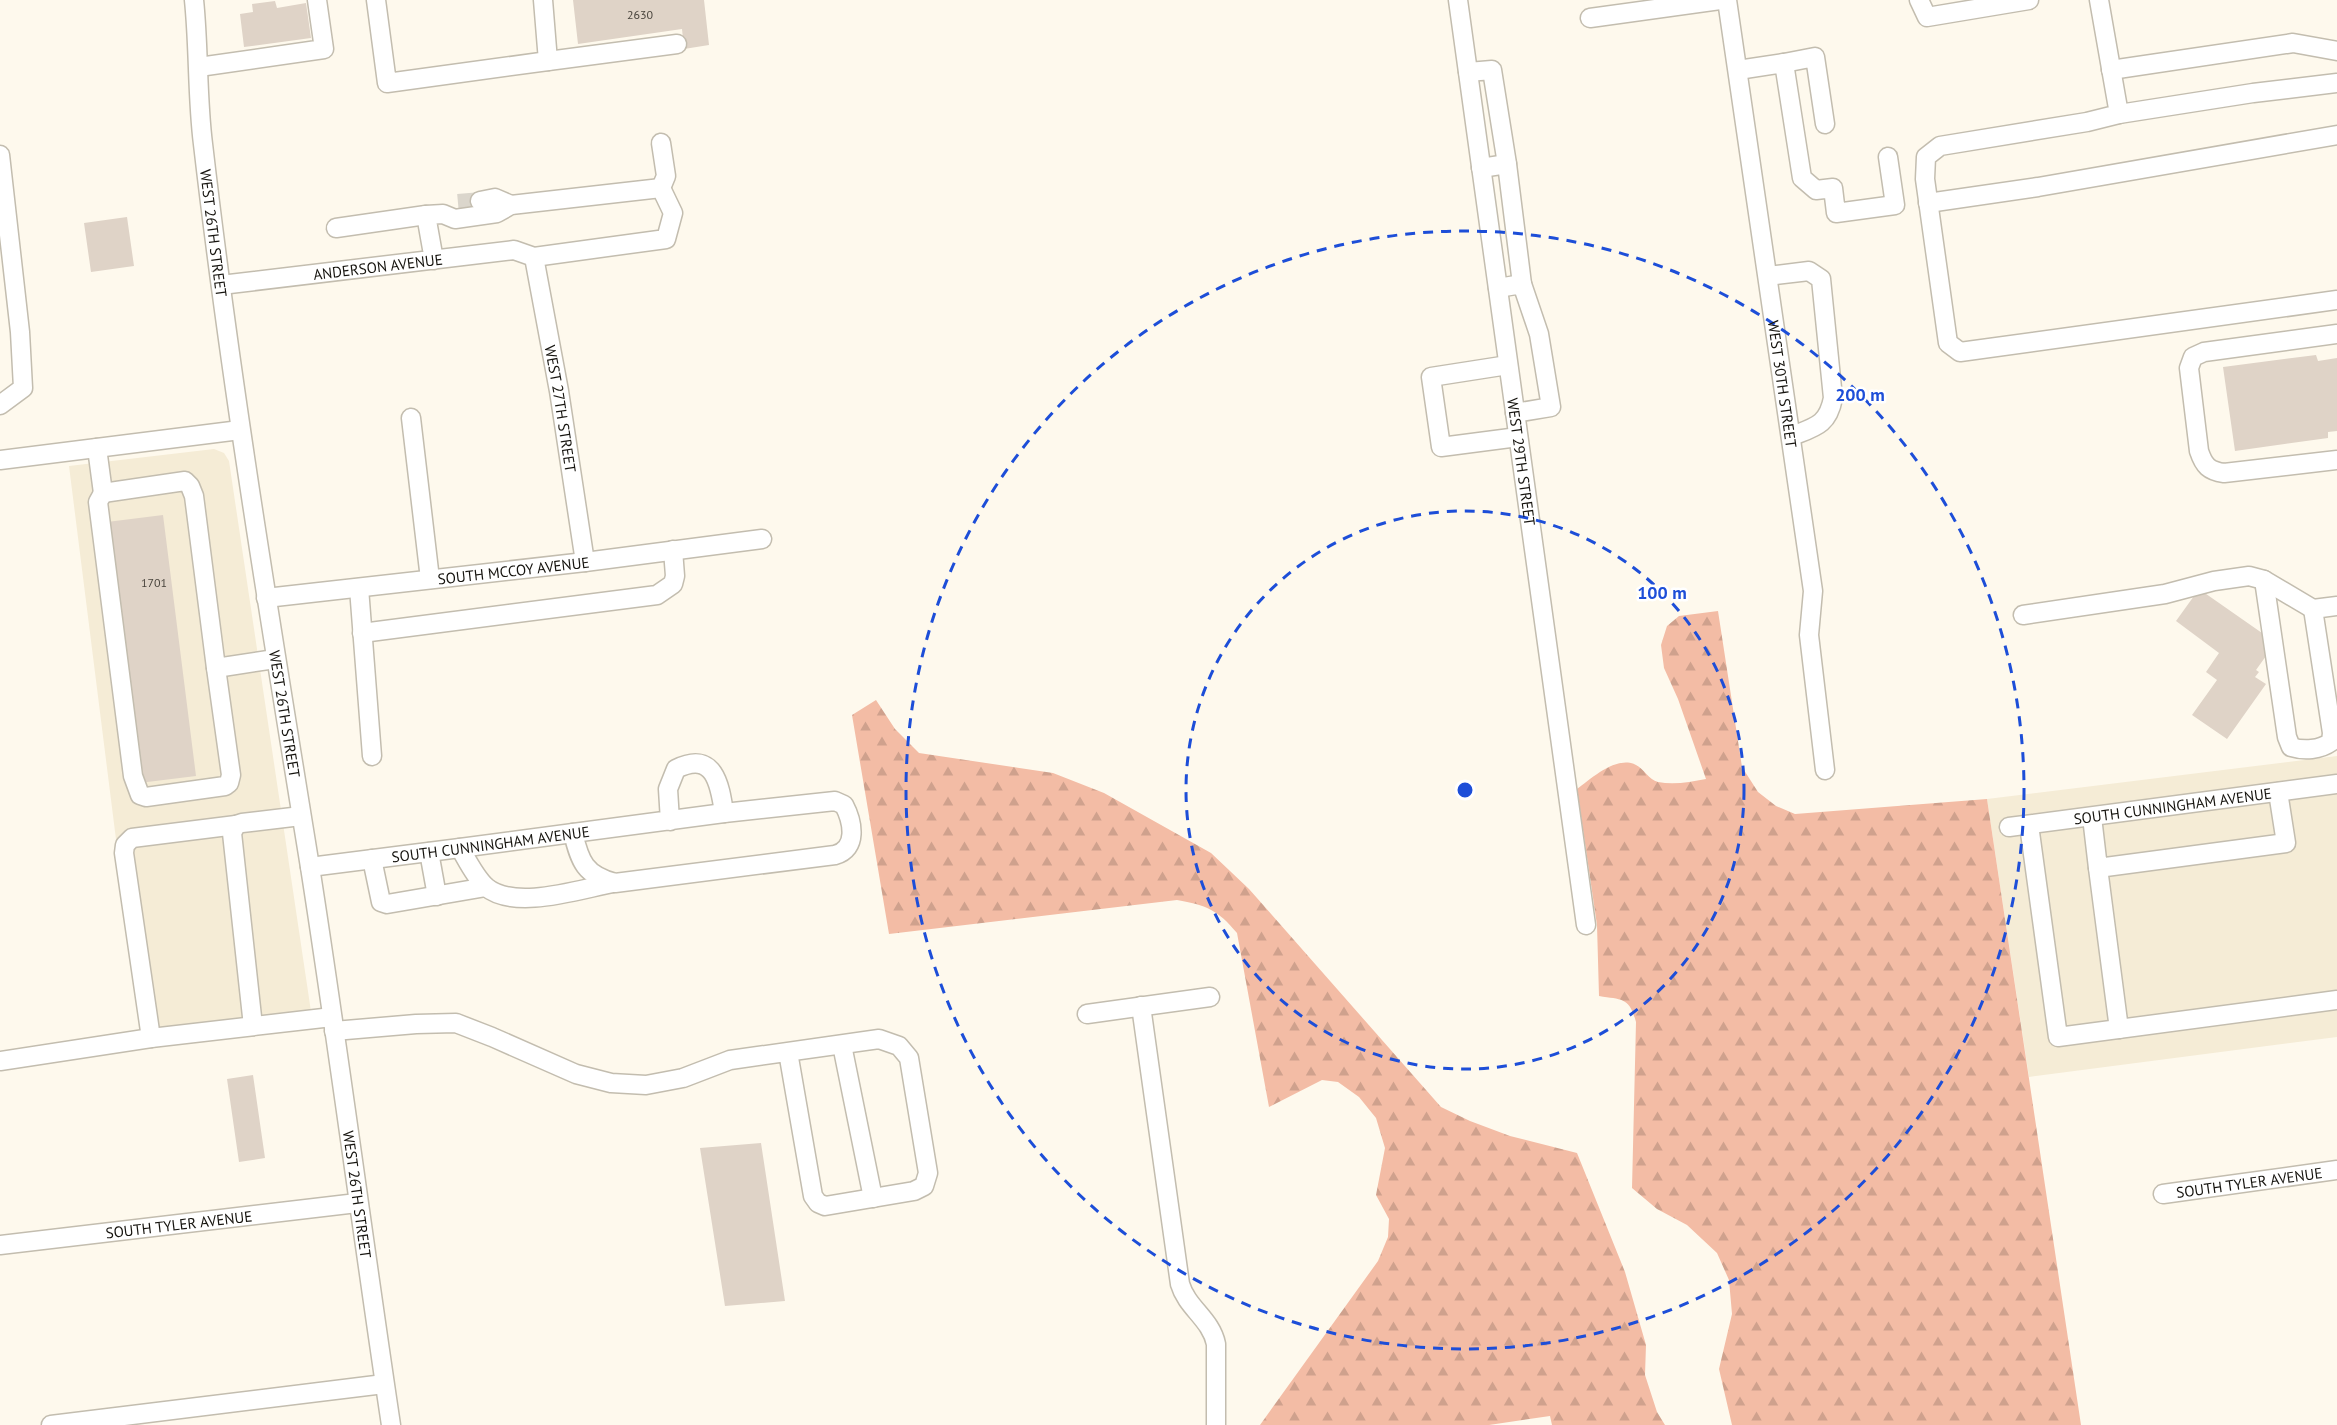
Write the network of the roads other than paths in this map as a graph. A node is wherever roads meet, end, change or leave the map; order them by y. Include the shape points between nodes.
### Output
1 (194, 0) edge
2 (317, 0) edge
3 (376, 0) edge
4 (543, 0) edge
5 (1458, 0) edge
6 (1720, 0) edge
7 (1727, 0) edge
8 (1919, 0) edge
9 (2030, 0) edge
10 (2099, 0) edge
11 (1621, 7) edge
12 (1590, 18) dead end
13 (677, 44) dead end
14 (2337, 51) edge
15 (548, 61) junction
16 (1784, 63) junction
17 (199, 67) junction
18 (1738, 70) junction
19 (2111, 70) junction
20 (1468, 72) junction
21 (2337, 83) edge
22 (2119, 114) junction
23 (1825, 124) dead end
24 (2337, 135) edge
25 (661, 143) dead end
26 (0, 155) edge
27 (1888, 157) dead end
28 (1507, 164) junction
29 (1481, 168) junction
30 (661, 188) junction
31 (480, 201) tunnel mouth
32 (458, 203) tunnel mouth
33 (1928, 203) junction
34 (2, 205) edge
35 (511, 205) junction
36 (434, 214) junction
37 (336, 228) dead end
38 (534, 257) junction
39 (434, 260) junction
40 (1768, 276) junction
41 (1522, 284) junction
42 (221, 285) junction
43 (1498, 288) junction
44 (2337, 300) edge
45 (2337, 334) edge
46 (1508, 365) junction
47 (1, 401) edge
48 (1515, 413) junction
49 (411, 418) dead end
50 (240, 430) junction
51 (1792, 436) junction
52 (1518, 437) junction
53 (97, 448) junction
54 (0, 460) edge
55 (2337, 460) edge
56 (103, 493) junction
57 (762, 539) dead end
58 (673, 550) junction
59 (585, 562) junction
60 (430, 579) junction
61 (2264, 580) junction
62 (359, 588) junction
63 (266, 598) junction
64 (2337, 606) edge
65 (2313, 609) junction
66 (2023, 615) dead end
67 (362, 633) junction
68 (275, 659) junction
69 (216, 668) junction
70 (372, 756) dead end
71 (1825, 770) dead end
72 (2337, 784) edge
73 (2278, 792) junction
74 (724, 813) junction
75 (301, 816) junction
76 (2092, 817) junction
77 (670, 821) junction
78 (236, 825) junction
79 (2030, 825) junction
80 (2009, 827) dead end
81 (573, 833) junction
82 (459, 848) junction
83 (429, 852) junction
84 (372, 859) junction
85 (310, 867) junction
86 (2098, 867) junction
87 (615, 883) junction
88 (486, 887) junction
89 (437, 896) junction
90 (1586, 925) dead end
91 (1210, 997) dead end
92 (2337, 1000) edge
93 (1141, 1006) junction
94 (1087, 1014) dead end
95 (333, 1024) junction
96 (253, 1026) junction
97 (2119, 1029) junction
98 (151, 1038) junction
99 (842, 1045) junction
100 (788, 1052) junction
101 (0, 1061) edge
102 (2337, 1170) edge
103 (2163, 1194) dead end
104 (873, 1198) junction
105 (357, 1203) junction
106 (0, 1245) edge
107 (384, 1384) junction
108 (51, 1425) edge
109 (390, 1425) edge
110 (1216, 1425) edge

1 - 17 street, WEST 26TH STREET
2 - 17 street via 324,49
3 - 15 street via 387,83
4 - 15 street
5 - 20 street, WEST 29TH STREET
6 - 11 street
7 - 18 street, WEST 30TH STREET
8 - 9 street via 1927,17
10 - 19 street
11 - 12 street
13 - 15 street
14 - 19 street via 2293,43
16 - 18 street
16 - 23 street via 1815,57
16 - 27 street via 1802,178 1816,190 1833,188 1836,213 1895,205
17 - 42 street, WEST 26TH STREET via 202,139
18 - 40 street, WEST 30TH STREET
19 - 22 street
20 - 28 street via 1492,70
20 - 29 street, WEST 29TH STREET
21 - 22 street
22 - 33 street via 1940,146 1926,157
24 - 33 street
25 - 30 street via 666,176
26 - 34 street
28 - 29 street
28 - 41 street
29 - 43 street, WEST 29TH STREET
30 - 35 street
30 - 38 street, ANDERSON AVENUE via 673,213 666,238
31 - 35 street via 495,198
32 - 36 street
33 - 44 street via 1948,343 1960,352
34 - 47 street via 20,332 23,388
35 - 36 street via 497,213 455,219
36 - 37 street
36 - 39 street
38 - 39 street, ANDERSON AVENUE via 514,250
38 - 59 street, WEST 27TH STREET
39 - 42 street, ANDERSON AVENUE
40 - 51 street, WEST 30TH STREET
40 - 51 street via 1809,271 1821,279 1833,398 1830,412 1819,426
41 - 43 street
41 - 48 street via 1539,334 1551,407
42 - 50 street, WEST 26TH STREET
43 - 46 street, WEST 29TH STREET
45 - 55 street via 2204,352 2193,357 2189,368 2199,451 2203,464 2212,471 2224,473
46 - 48 street, WEST 29TH STREET
46 - 52 street via 1431,377 1441,447
48 - 52 street, WEST 29TH STREET
49 - 60 street
50 - 53 street
50 - 63 street, WEST 26TH STREET
51 - 71 street, WEST 30TH STREET via 1813,591 1809,635
52 - 90 street, WEST 29TH STREET
53 - 54 street
53 - 56 street
56 - 69 street via 185,481 190,486
56 - 69 street via 98,502 133,776 141,795 229,783
57 - 58 street, SOUTH MCCOY AVENUE
58 - 59 street, SOUTH MCCOY AVENUE
58 - 67 street via 673,585 657,595
59 - 60 street, SOUTH MCCOY AVENUE
60 - 62 street, SOUTH MCCOY AVENUE
61 - 65 street
61 - 65 street via 2287,737 2291,747 2301,750 2324,747 2331,742 2332,733
61 - 66 street via 2249,576 2214,581 2165,594
62 - 63 street, SOUTH MCCOY AVENUE
62 - 67 street
63 - 68 street, WEST 26TH STREET
64 - 65 street
67 - 70 street
68 - 69 street
68 - 75 street, WEST 26TH STREET
72 - 73 street, SOUTH CUNNINGHAM AVENUE
73 - 76 street, SOUTH CUNNINGHAM AVENUE
73 - 86 street via 2286,843
74 - 77 street, SOUTH CUNNINGHAM AVENUE
74 - 77 street via 716,777 706,766 696,763 676,769 670,779
74 - 87 street, SOUTH CUNNINGHAM AVENUE via 835,801 844,805 852,832 849,845 843,853 835,855
75 - 78 street
75 - 85 street, WEST 26TH STREET
76 - 79 street, SOUTH CUNNINGHAM AVENUE
76 - 86 street
77 - 81 street, SOUTH CUNNINGHAM AVENUE
78 - 96 street via 232,833
78 - 98 street via 132,838 125,845
79 - 80 street, SOUTH CUNNINGHAM AVENUE
79 - 97 street via 2058,1037
81 - 82 street, SOUTH CUNNINGHAM AVENUE
81 - 87 street via 579,859 591,873
82 - 83 street, SOUTH CUNNINGHAM AVENUE
82 - 88 street
83 - 84 street, SOUTH CUNNINGHAM AVENUE
83 - 89 street
84 - 85 street, SOUTH CUNNINGHAM AVENUE
84 - 89 street via 381,902
85 - 95 street, WEST 26TH STREET
86 - 97 street
87 - 88 street, SOUTH CUNNINGHAM AVENUE via 528,899 512,898
88 - 89 street
91 - 93 street
92 - 97 street
93 - 94 street
93 - 110 street via 1180,1284 1214,1333
95 - 96 street
95 - 100 street via 456,1023 576,1074 622,1084 646,1085 683,1078 730,1060
95 - 105 street, WEST 26TH STREET
96 - 98 street
98 - 101 street
99 - 100 street
99 - 104 street
99 - 104 street via 879,1039 899,1046 909,1058 927,1173 924,1186
100 - 104 street via 813,1196 825,1206
102 - 103 street, SOUTH TYLER AVENUE
105 - 106 street, SOUTH TYLER AVENUE
105 - 107 street, WEST 26TH STREET
107 - 108 street
107 - 109 street, WEST 26TH STREET

